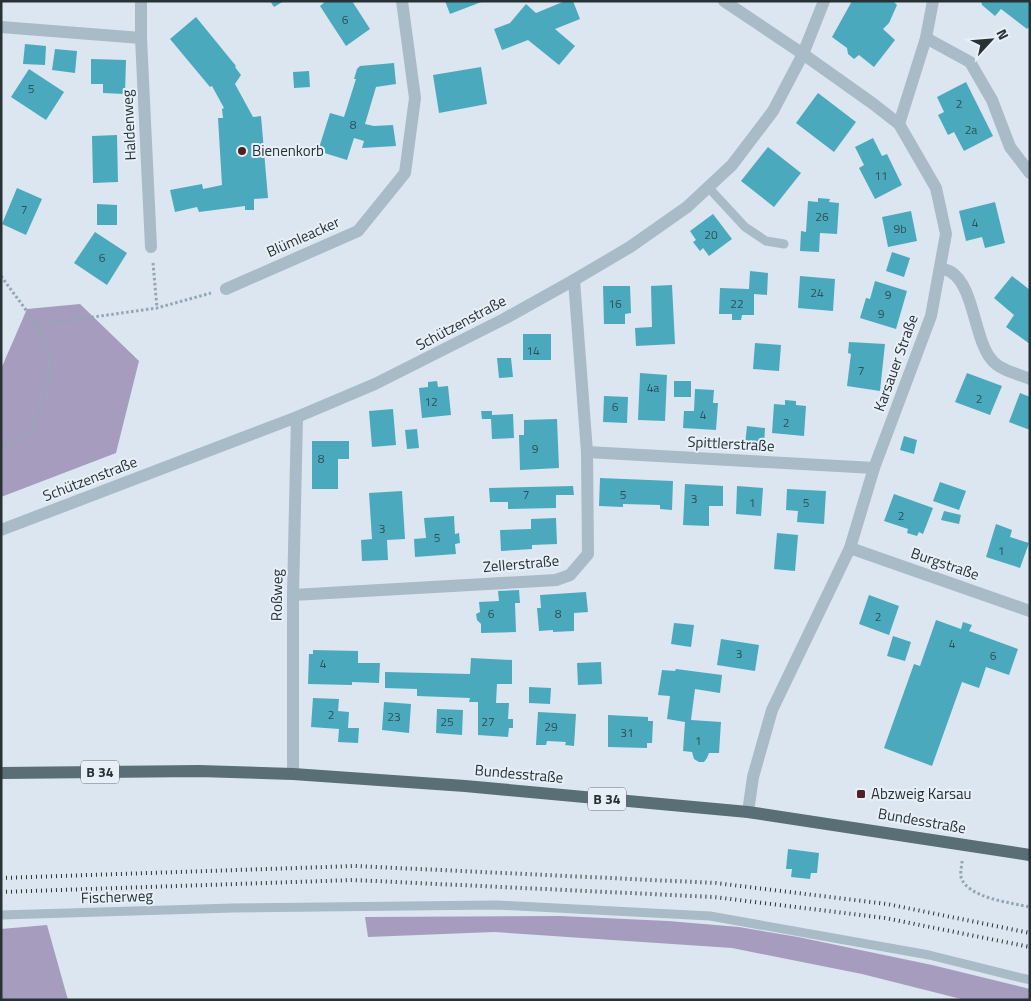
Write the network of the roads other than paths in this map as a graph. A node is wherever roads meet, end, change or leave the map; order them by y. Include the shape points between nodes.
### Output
1 (141, 1) edge
2 (402, 1) edge
3 (724, 1) edge
4 (824, 1) edge
5 (933, 1) edge
6 (1, 27) edge
7 (140, 38) junction
8 (926, 38) junction
9 (803, 54) junction
10 (899, 124) junction
11 (1030, 173) edge
12 (708, 187) junction
13 (784, 244) dead end
14 (151, 247) road end
15 (940, 268) junction
16 (574, 280) junction
17 (226, 288) road end
18 (1030, 379) edge
19 (297, 417) junction
20 (587, 452) junction
21 (874, 468) junction
22 (1, 530) edge
23 (850, 548) junction
24 (292, 595) junction
25 (1030, 611) edge
26 (1, 773) edge
27 (293, 774) junction
28 (748, 812) junction
29 (1030, 855) edge
30 (1, 915) edge
31 (1030, 980) edge

1 - 7 street, Haldenweg
2 - 17 street, Blümleacker via 415,98 405,174 358,231
3 - 9 street, Karsauer Straße
4 - 9 street, Schützenstraße
5 - 8 street
6 - 7 street
7 - 14 street, Haldenweg
8 - 10 street
8 - 11 street via 970,62 992,100 1010,147
9 - 10 street, Karsauer Straße
9 - 12 street, Schützenstraße via 773,111 732,165
10 - 15 street, Karsauer Straße via 936,188 946,234
12 - 13 lane via 745,227 766,241
12 - 16 street, Schützenstraße via 687,207 630,247
15 - 18 street via 950,271 964,287 982,342 992,360
15 - 21 street, Karsauer Straße via 931,316
16 - 19 street, Schützenstraße via 376,384
16 - 20 street, Zellerstraße
19 - 22 street, Schützenstraße
19 - 24 street, Roßweg
20 - 21 street, Spittlerstraße
20 - 24 street, Zellerstraße via 588,554 570,575 556,580
21 - 23 street, Karsauer Straße
23 - 25 street, Burgstraße
23 - 28 street, Karsauer Straße via 772,710 753,777
24 - 27 street, Roßweg
26 - 27 main road, Bundesstraße / B 34 via 199,771
27 - 28 main road, Bundesstraße / B 34
28 - 29 main road, Bundesstraße / B 34
30 - 31 lane, Fischerweg via 497,905 710,916 929,955

